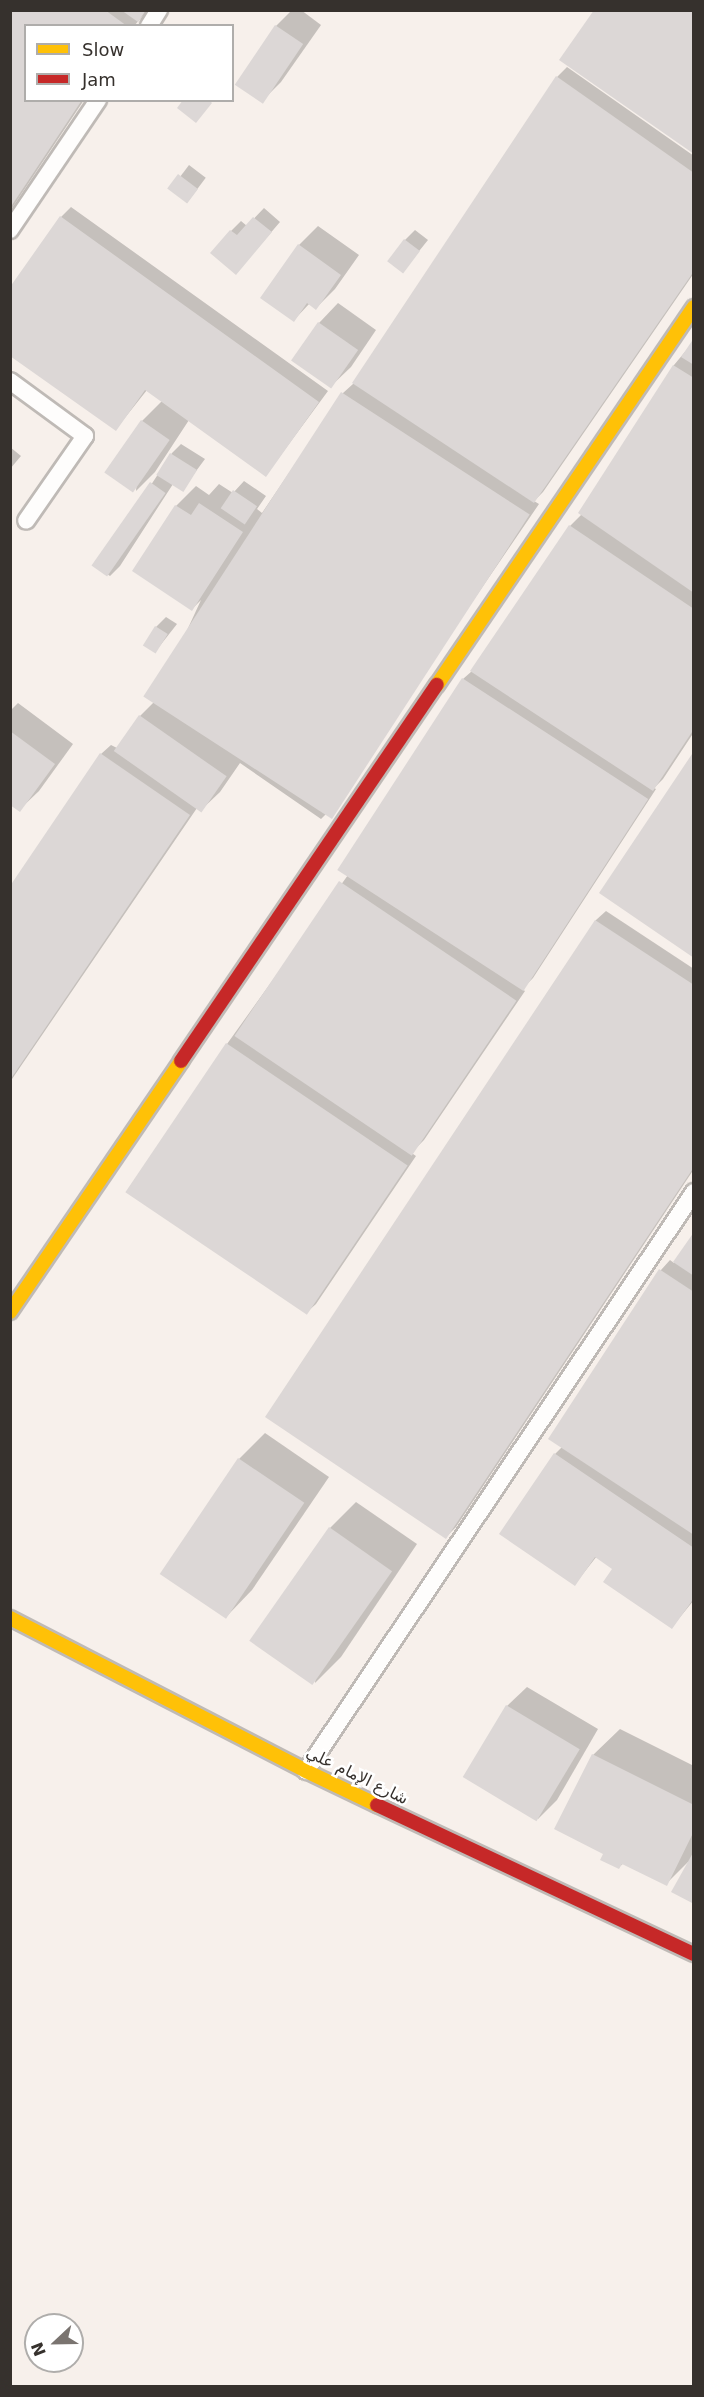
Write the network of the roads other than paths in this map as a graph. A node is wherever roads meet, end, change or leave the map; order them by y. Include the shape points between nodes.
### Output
1 (159, 10) edge
2 (150, 24) edge
3 (97, 102) edge
4 (10, 230) edge
5 (693, 307) edge
6 (10, 381) edge
7 (26, 521) dead end
8 (693, 1192) edge
9 (10, 1312) edge
10 (10, 1618) edge
11 (306, 1771) junction
12 (693, 1954) edge

1 - 2 lane
3 - 4 lane
5 - 9 street
6 - 7 lane via 85,436
8 - 11 lane
10 - 11 street, شارع الإمام علي
11 - 12 street, شارع الإمام علي

